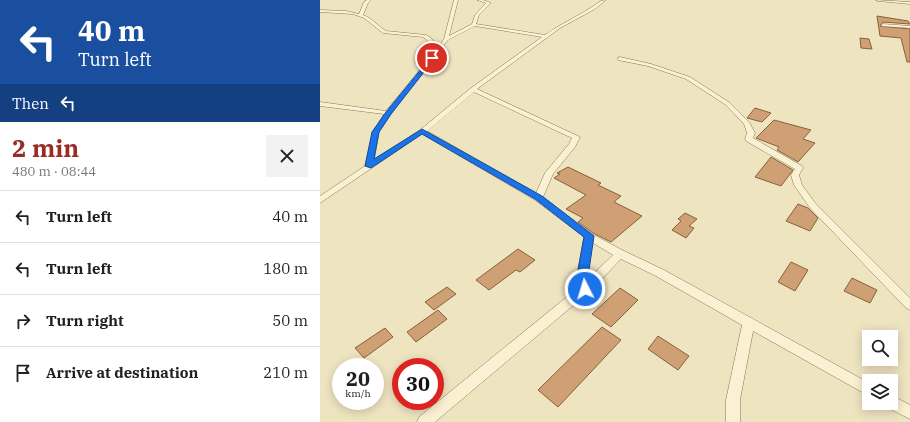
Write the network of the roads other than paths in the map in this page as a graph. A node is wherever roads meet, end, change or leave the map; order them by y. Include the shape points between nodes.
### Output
1 (369, 0) edge
2 (456, 0) edge
3 (479, 0) edge
4 (604, 0) edge
5 (878, 0) edge
6 (910, 3) edge
7 (320, 11) edge
8 (359, 15) junction
9 (883, 24) dead end
10 (474, 25) junction
11 (910, 27) edge
12 (545, 36) junction
13 (446, 39) junction
14 (438, 51) junction
15 (620, 59) dead end
16 (473, 89) junction
17 (320, 104) edge
18 (388, 113) junction
19 (422, 131) junction
20 (369, 166) junction
21 (538, 198) junction
22 (320, 200) edge
23 (590, 236) junction
24 (620, 254) junction
25 (585, 289) junction
26 (910, 305) edge
27 (748, 323) junction
28 (862, 386) edge
29 (898, 406) edge
30 (910, 412) edge
31 (424, 422) edge
32 (733, 422) edge

1 - 8 street
2 - 13 street
3 - 10 street via 489,3 477,15
4 - 12 street
5 - 6 street
7 - 8 street
8 - 14 street via 369,18 385,32 424,36
9 - 11 street
10 - 12 street
10 - 13 street
12 - 16 street
13 - 14 street
14 - 18 street
15 - 26 street via 694,80 703,90 728,104 747,123 751,133 749,140 799,168 795,175 796,182 808,198
16 - 19 street
16 - 21 street via 576,137 549,173
17 - 18 street
18 - 20 street via 376,132
19 - 20 street
19 - 21 street
20 - 22 street
21 - 23 street
23 - 24 street
23 - 25 street via 583,270
24 - 25 street
24 - 27 street via 660,273
25 - 31 street
27 - 28 street
27 - 32 street via 733,400
29 - 30 street

